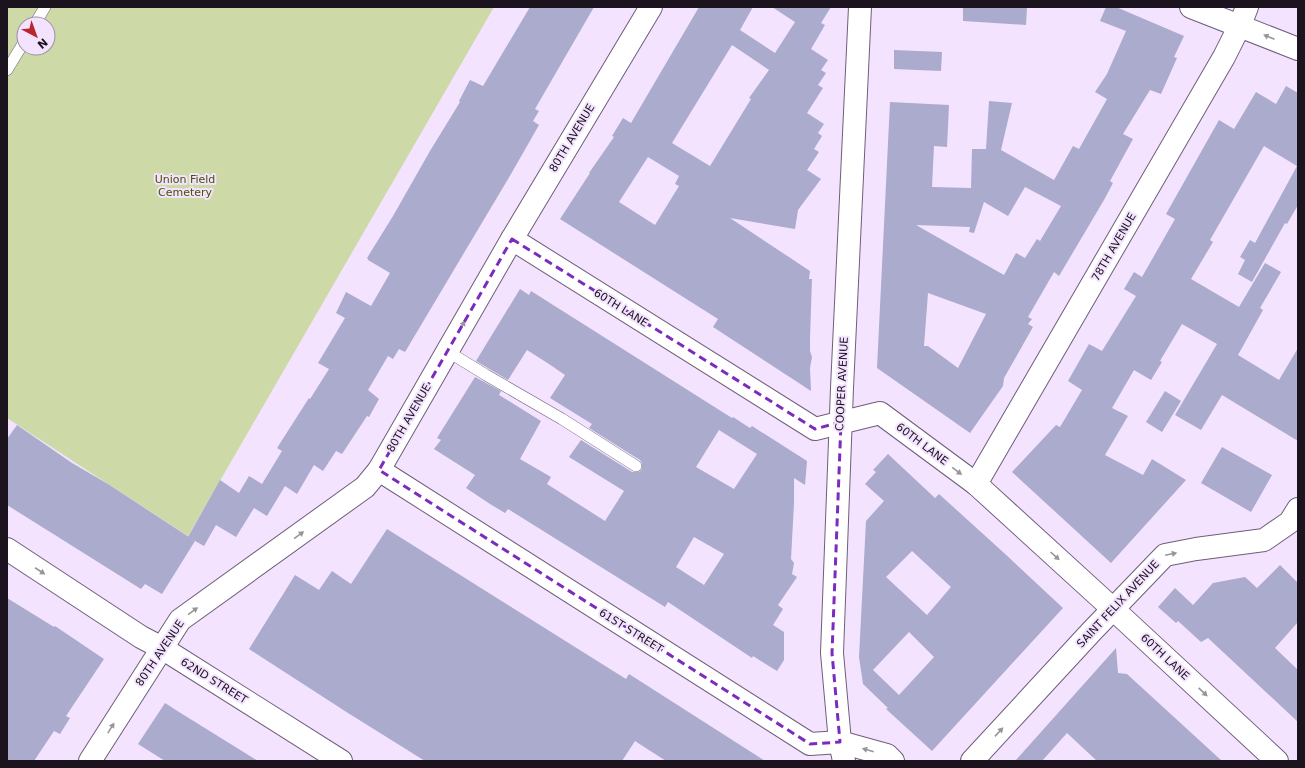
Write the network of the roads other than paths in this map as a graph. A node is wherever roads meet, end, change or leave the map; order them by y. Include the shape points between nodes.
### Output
1 (45, 7) edge
2 (651, 7) edge
3 (860, 7) edge
4 (1191, 7) edge
5 (40, 16) edge
6 (1243, 16) edge
7 (1298, 49) edge
8 (16, 55) edge
9 (7, 70) edge
10 (512, 239) junction
11 (447, 351) junction
12 (841, 422) junction
13 (636, 466) dead end
14 (379, 470) junction
15 (976, 484) junction
16 (1298, 509) edge
17 (7, 549) edge
18 (1113, 609) junction
19 (162, 648) junction
20 (842, 751) edge
21 (90, 761) edge
22 (341, 761) edge
23 (893, 761) edge
24 (972, 761) edge
25 (1277, 761) edge

1 - 5 lane
2 - 10 street, 80TH AVENUE
3 - 12 street, COOPER AVENUE
4 - 6 street
7 -> 6 street
6 - 15 street, 78TH AVENUE via 1224,57
8 - 9 lane
11 -> 10 street, 80TH AVENUE
10 - 12 street, 60TH LANE via 815,429
11 - 13 lane
11 - 14 street, 80TH AVENUE
12 -> 15 street, 60TH LANE via 880,413
12 - 20 street, COOPER AVENUE via 832,653
19 -> 14 street, 80TH AVENUE via 180,620 365,487
14 - 20 street, 61ST STREET via 810,744
15 -> 18 street, 60TH LANE
18 -> 16 street, SAINT FELIX AVENUE via 1164,555 1264,540 1290,522
17 -> 19 street, 62ND STREET via 141,637
24 -> 18 street, SAINT FELIX AVENUE
18 -> 25 street, 60TH LANE
21 -> 19 street, 80TH AVENUE
19 - 22 street, 62ND STREET
23 -> 20 street, 61ST STREET via 887,755

